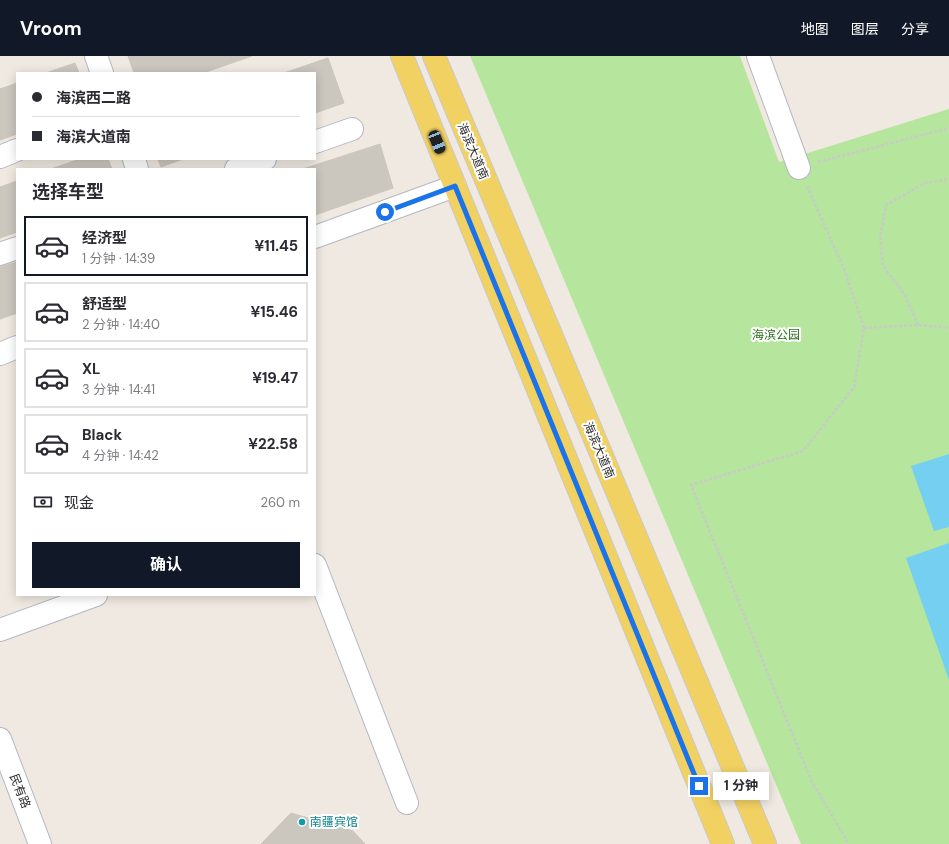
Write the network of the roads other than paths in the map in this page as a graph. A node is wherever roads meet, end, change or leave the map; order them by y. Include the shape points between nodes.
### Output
1 (96, 56) edge
2 (402, 56) edge
3 (434, 56) edge
4 (758, 56) edge
5 (102, 72) edge
6 (352, 129) dead end
7 (316, 142) edge
8 (16, 150) edge
9 (0, 156) edge
10 (262, 160) edge
11 (239, 168) edge
12 (799, 168) road end
13 (455, 186) junction
14 (316, 237) edge
15 (16, 248) edge
16 (0, 254) edge
17 (16, 347) edge
18 (0, 354) edge
19 (316, 568) edge
20 (93, 596) edge
21 (0, 630) edge
22 (0, 739) edge
23 (407, 803) dead end
24 (40, 844) edge
25 (722, 844) edge
26 (765, 844) edge

1 - 5 street
2 - 13 main road
3 - 26 main road, 海滨大道南
4 - 12 street
6 - 7 street
8 - 9 street
10 - 11 street
13 - 14 street
13 - 25 main road
15 - 16 street
17 - 18 street
19 - 23 street
20 - 21 street
22 - 24 street, 民有路

